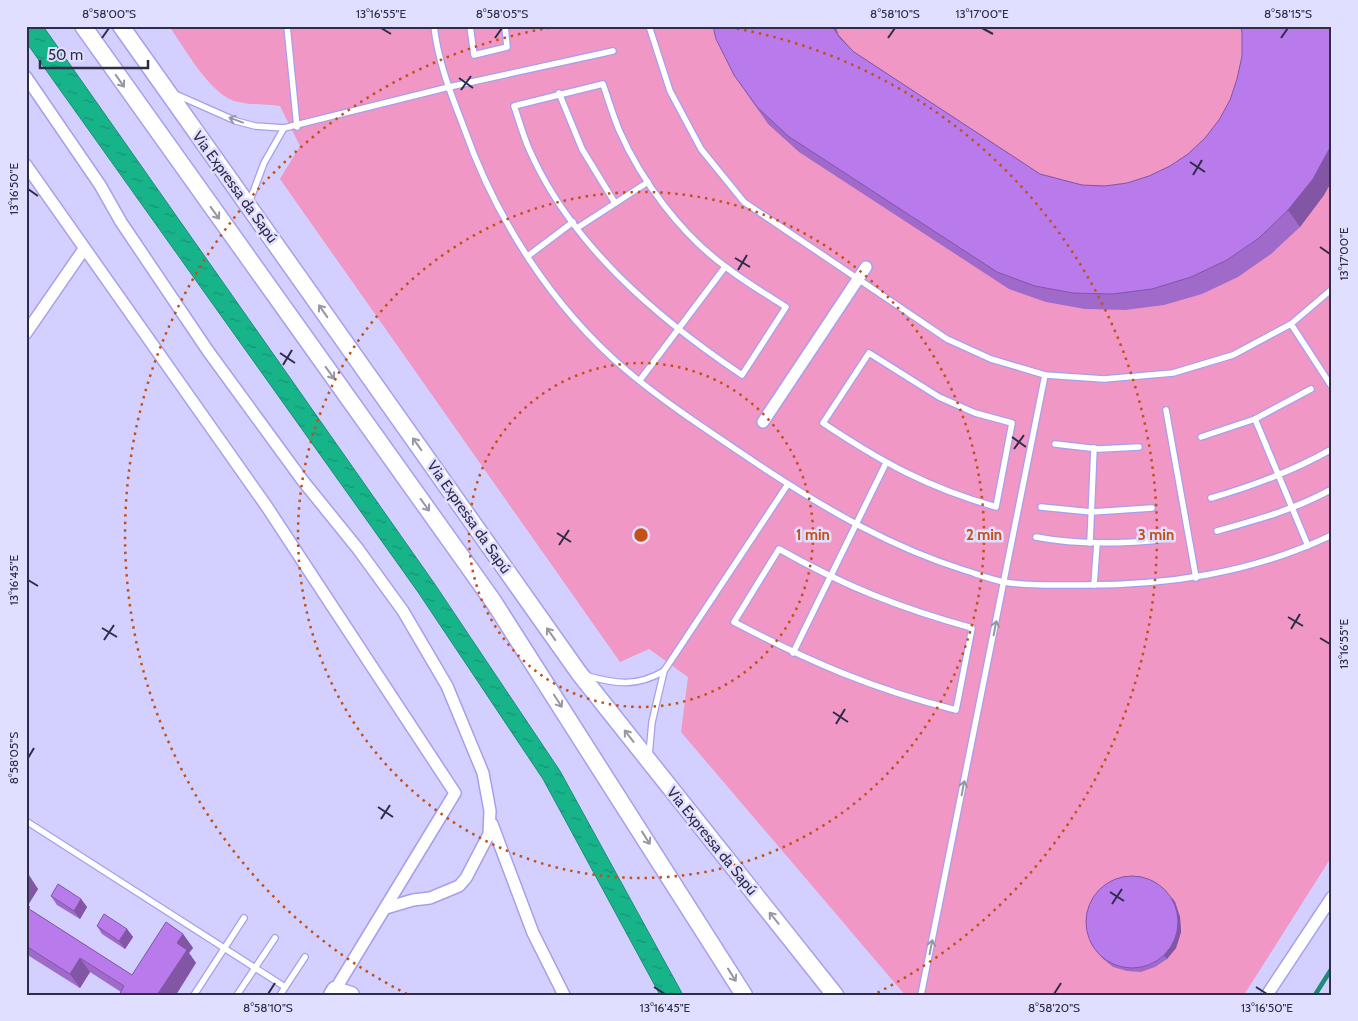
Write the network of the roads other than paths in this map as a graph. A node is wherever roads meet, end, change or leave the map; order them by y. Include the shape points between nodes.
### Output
1 (83, 26) edge
2 (121, 26) edge
3 (287, 26) edge
4 (434, 26) edge
5 (470, 26) edge
6 (504, 26) edge
7 (649, 26) edge
8 (613, 51) dead end
9 (26, 77) edge
10 (449, 88) junction
11 (166, 90) junction
12 (559, 93) junction
13 (297, 127) junction
14 (284, 128) junction
15 (26, 165) edge
16 (648, 182) junction
17 (615, 203) junction
18 (248, 205) junction
19 (573, 222) junction
20 (577, 228) junction
21 (84, 249) junction
22 (528, 256) junction
23 (725, 267) junction
24 (866, 267) dead end
25 (858, 281) junction
26 (1332, 289) edge
27 (1291, 324) junction
28 (678, 329) junction
29 (26, 334) edge
30 (1045, 375) junction
31 (640, 380) junction
32 (1332, 387) edge
33 (1311, 389) dead end
34 (1166, 410) dead end
35 (1255, 419) junction
36 (763, 422) dead end
37 (1201, 437) dead end
38 (1055, 444) dead end
39 (1139, 447) dead end
40 (1094, 448) junction
41 (1332, 449) edge
42 (886, 463) junction
43 (1279, 475) junction
44 (788, 484) junction
45 (1332, 489) edge
46 (1210, 498) dead end
47 (1041, 507) dead end
48 (1152, 508) dead end
49 (1292, 508) junction
50 (1092, 512) junction
51 (856, 525) junction
52 (1217, 530) dead end
53 (1332, 534) edge
54 (1036, 537) dead end
55 (1160, 540) dead end
56 (1094, 543) junction
57 (1308, 546) junction
58 (830, 578) junction
59 (1196, 578) junction
60 (1004, 582) junction
61 (1094, 585) junction
62 (793, 653) junction
63 (664, 671) junction
64 (579, 674) junction
65 (649, 762) junction
66 (26, 821) edge
67 (491, 822) junction
68 (1332, 897) edge
69 (386, 908) junction
70 (244, 918) dead end
71 (274, 938) dead end
72 (224, 948) junction
73 (805, 956) junction
74 (305, 957) dead end
75 (255, 968) junction
76 (285, 986) junction
77 (333, 992) edge
78 (194, 995) edge
79 (237, 995) edge
80 (280, 995) edge
81 (351, 995) edge
82 (564, 995) edge
83 (744, 995) edge
84 (818, 995) edge
85 (835, 995) edge
86 (921, 995) edge
87 (1267, 995) edge

1 -> 83 main road, Via Expressa da Sapú via 493,601
2 - 11 main road, Via Expressa da Sapú
3 - 13 lane
4 - 10 lane via 437,51
5 - 6 lane via 474,54 507,47
7 - 25 lane via 670,91 707,157 744,202
8 - 10 lane
9 - 67 street via 208,351 302,481 404,611 446,686 483,773
10 - 13 lane
10 - 22 lane via 471,149 500,212
14 -> 11 lane via 236,121
11 - 18 main road, Via Expressa da Sapú
12 - 16 lane via 603,84 620,131
12 - 17 lane via 582,149
12 - 19 lane via 514,106 528,148 549,188
13 - 14 lane
14 - 18 lane via 264,163
15 - 21 street
16 - 17 lane
16 - 23 lane via 679,223
17 - 20 lane
64 -> 18 main road, Via Expressa da Sapú
19 - 20 lane
19 - 22 lane
20 - 28 lane via 634,291
21 - 29 street
21 - 69 street via 267,508 455,793
22 - 31 lane via 577,321
23 - 28 lane
23 - 28 lane via 786,307 742,376
24 - 25 street
25 - 30 lane via 947,339 991,359
25 - 36 street
26 - 27 lane
27 - 30 lane via 1233,355 1173,373 1104,380
27 - 32 lane
28 - 31 lane
30 - 60 lane
31 - 44 lane via 676,409
33 - 35 lane
34 - 59 lane
35 - 37 lane
35 - 43 lane
38 - 40 lane
39 - 40 lane
40 - 50 lane
41 - 43 lane
42 - 42 lane via 940,489 996,507 1012,423 939,397 869,353 824,423
42 - 51 lane
43 - 46 lane via 1245,489
43 - 49 lane
44 - 51 lane
44 - 63 lane
45 - 49 lane
47 - 50 lane
48 - 50 lane
49 - 52 lane
49 - 57 lane
50 - 56 lane
51 - 58 lane
51 - 60 lane via 928,558
53 - 57 lane
54 - 56 lane
55 - 56 lane
56 - 61 lane
57 - 59 lane via 1254,566
58 - 62 lane
58 - 62 lane via 779,550 734,622
58 - 62 lane via 923,614 972,628 956,710 899,696
59 - 61 lane
60 - 61 lane
86 -> 60 lane
63 - 64 lane via 652,678 624,684
63 - 65 lane via 652,722
65 -> 64 main road, Via Expressa da Sapú
73 -> 65 main road, Via Expressa da Sapú
66 - 72 lane
67 - 69 street via 489,834 459,886 430,898
67 - 82 street via 533,934
68 - 87 street
69 - 77 street
70 - 72 lane
71 - 75 lane
72 - 75 lane
72 - 78 lane
73 - 84 main road via 817,980
73 - 85 main road, Via Expressa da Sapú
74 - 76 lane
75 - 76 lane
75 - 79 lane
76 - 80 lane
77 - 81 main road

